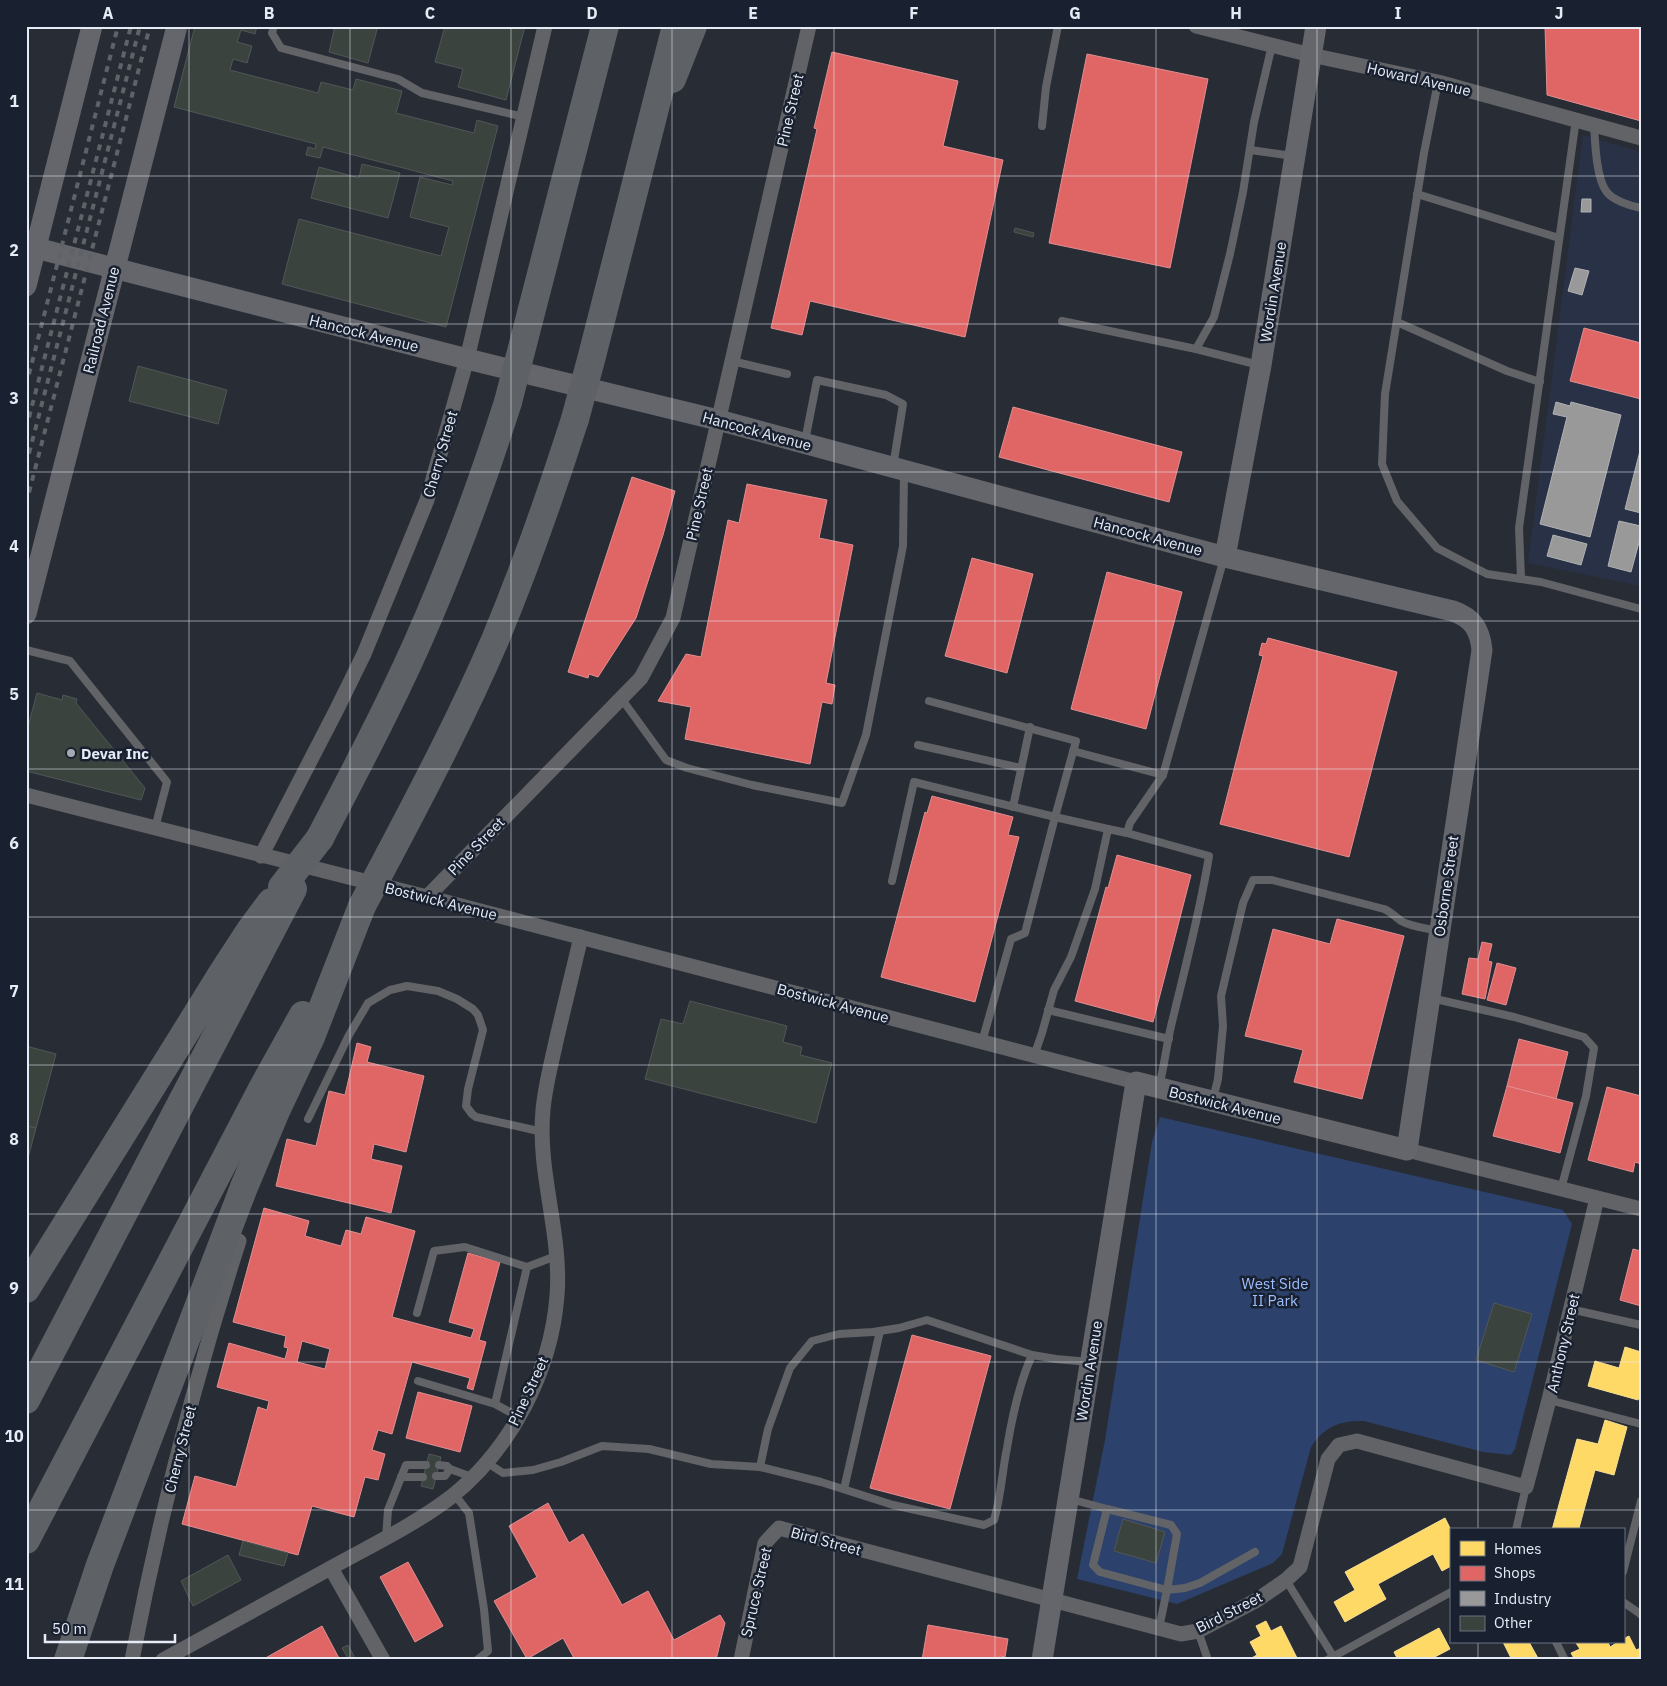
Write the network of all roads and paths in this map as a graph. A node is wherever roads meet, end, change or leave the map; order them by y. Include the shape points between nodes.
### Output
1 (92, 26) edge
2 (177, 26) edge
3 (274, 26) edge
4 (545, 26) edge
5 (606, 26) edge
6 (676, 26) edge
7 (693, 26) edge
8 (810, 26) edge
9 (1058, 26) edge
10 (1196, 26) edge
11 (1316, 26) edge
12 (1272, 45) junction
13 (1311, 55) junction
14 (1438, 82) junction
15 (524, 117) junction
16 (1576, 119) junction
17 (1594, 124) junction
18 (1042, 126) dead end
19 (1641, 138) edge
20 (648, 139) junction
21 (1250, 150) junction
22 (1295, 156) junction
23 (1417, 194) junction
24 (1641, 208) edge
25 (1559, 238) junction
26 (36, 248) junction
27 (114, 269) junction
28 (26, 286) edge
29 (1062, 321) dead end
30 (1397, 322) junction
31 (1196, 349) junction
32 (467, 359) junction
33 (732, 361) junction
34 (1261, 365) junction
35 (787, 374) dead end
36 (1540, 382) junction
37 (718, 420) junction
38 (804, 443) junction
39 (899, 468) junction
40 (1225, 556) junction
41 (1521, 579) junction
42 (1641, 609) edge
43 (26, 614) edge
44 (1474, 624) joint
45 (26, 650) edge
46 (621, 698) junction
47 (929, 701) dead end
48 (1030, 727) junction
49 (918, 745) dead end
50 (1073, 751) junction
51 (1021, 768) junction
52 (1163, 775) junction
53 (26, 795) edge
54 (1013, 806) junction
55 (1055, 817) junction
56 (155, 828) junction
57 (1108, 829) junction
58 (1127, 833) junction
59 (261, 856) junction
60 (892, 881) dead end
61 (287, 888) junction
62 (427, 897) junction
63 (362, 906) junction
64 (1440, 931) junction
65 (581, 937) junction
66 (1430, 998) junction
67 (1048, 1010) junction
68 (1169, 1039) junction
69 (982, 1042) junction
70 (1034, 1056) junction
71 (1136, 1082) junction
72 (1159, 1088) junction
73 (1212, 1101) junction
74 (308, 1119) dead end
75 (543, 1132) junction
76 (1407, 1150) junction
77 (1561, 1189) junction
78 (1597, 1198) junction
79 (1641, 1210) edge
80 (239, 1242) dead end
81 (556, 1256) junction
82 (527, 1267) junction
83 (26, 1289) edge
84 (1570, 1309) junction
85 (417, 1313) dead end
86 (1641, 1325) edge
87 (880, 1331) junction
88 (1032, 1355) junction
89 (1091, 1362) junction
90 (418, 1380) dead end
91 (26, 1400) edge
92 (1549, 1400) junction
93 (495, 1404) junction
94 (519, 1417) junction
95 (1641, 1424) edge
96 (486, 1462) junction
97 (426, 1465) dead end
98 (439, 1465) dead end
99 (760, 1467) junction
100 (450, 1470) junction
101 (436, 1476) dead end
102 (401, 1477) junction
103 (423, 1477) dead end
104 (472, 1477) junction
105 (1526, 1487) junction
106 (844, 1489) junction
107 (454, 1494) junction
108 (1068, 1499) junction
109 (1641, 1501) edge
110 (1107, 1509) junction
111 (779, 1528) joint
112 (1516, 1528) edge
113 (386, 1538) junction
114 (26, 1540) edge
115 (1255, 1552) dead end
116 (331, 1568) junction
117 (1624, 1568) edge
118 (1286, 1580) junction
119 (1167, 1590) junction
120 (1450, 1593) edge
121 (1052, 1599) junction
122 (1624, 1603) edge
123 (1641, 1615) edge
124 (1159, 1628) junction
125 (1198, 1631) junction
126 (1557, 1644) edge
127 (1330, 1658) edge
128 (68, 1660) edge
129 (132, 1660) edge
130 (163, 1660) edge
131 (383, 1660) edge
132 (477, 1660) edge
133 (741, 1660) edge
134 (1042, 1660) edge
135 (1208, 1660) edge
136 (1565, 1660) edge

1 - 26 street
2 - 27 street, Railroad Avenue
3 - 15 lane via 272,33 281,48 398,79 422,93
4 - 15 street, Cherry Street
5 - 61 highway, bridge via 508,402 475,501 429,618 375,732 320,838
6 - 20 highway, bridge
7 - 20 highway, bridge
8 - 33 street, Pine Street
9 - 18 lane
10 - 12 street, Howard Avenue
11 - 13 street, Wordin Avenue
12 - 13 street, Howard Avenue
12 - 21 lane
13 - 14 street, Howard Avenue
13 - 22 street, Wordin Avenue
14 - 16 street, Howard Avenue
14 - 23 lane
15 - 32 street, Cherry Street
16 - 17 street, Howard Avenue
16 - 25 lane
17 - 19 street, Howard Avenue
17 - 24 lane via 1597,165 1606,191 1627,205
20 - 63 highway, bridge via 575,419 541,522 494,641 442,754
21 - 22 lane
21 - 31 lane via 1214,318
22 - 34 street, Wordin Avenue
23 - 25 lane
23 - 30 lane
25 - 36 lane
26 - 27 street, Hancock Avenue
26 - 28 street
27 - 32 street, Hancock Avenue
27 - 43 street, Railroad Avenue
29 - 31 lane
30 - 36 lane via 1507,371
30 - 41 lane via 1385,394 1382,464 1397,501 1437,548 1487,574
31 - 34 lane
32 - 37 street, Hancock Avenue
32 - 59 street, Cherry Street via 427,500 388,597 341,701
33 - 35 lane
33 - 37 street, Pine Street
34 - 40 street, Wordin Avenue
36 - 41 lane via 1519,528
37 - 38 street, Hancock Avenue
37 - 46 street, Pine Street via 673,618 641,678
38 - 39 street, Hancock Avenue
38 - 39 lane via 817,380 886,395 904,404
39 - 40 street, Hancock Avenue
39 - 46 lane via 903,546 866,735 842,803 752,785 666,760
40 - 44 street, Hancock Avenue via 1453,611
40 - 52 lane
41 - 42 lane
44 - 64 street, Osborne Street via 1482,650
45 - 56 lane via 70,661 167,782
46 - 62 street, Pine Street
47 - 48 lane
48 - 50 lane via 1076,740
48 - 51 lane
49 - 51 lane
50 - 52 lane
50 - 55 lane
51 - 54 lane
52 - 58 lane via 1130,823
53 - 56 street, Bostwick Avenue
54 - 55 lane
54 - 60 lane via 914,782
55 - 57 lane
55 - 69 lane via 1025,933 1011,939
56 - 59 street, Bostwick Avenue
57 - 58 lane
57 - 67 lane via 1095,889
58 - 68 lane via 1209,856 1200,911
59 - 62 street, Bostwick Avenue
61 - 83 highway via 251,929 223,972
61 - 91 highway
62 - 65 street, Bostwick Avenue
63 - 114 highway via 263,1087
63 - 128 highway via 311,1037 244,1187 100,1565
64 - 66 street, Osborne Street
64 - 73 lane via 1414,926 1384,909 1272,880 1253,880 1243,903 1221,996 1223,1026 1218,1079
65 - 69 street, Bostwick Avenue
65 - 75 street, Pine Street via 549,1071
66 - 76 street, Osborne Street
66 - 77 lane via 1514,1017 1584,1036 1590,1041 1594,1048 1586,1096
67 - 68 lane
67 - 70 lane
68 - 72 lane
69 - 70 street, Bostwick Avenue
70 - 71 street, Bostwick Avenue
71 - 72 street, Bostwick Avenue
71 - 89 street, Wordin Avenue
72 - 73 street, Bostwick Avenue
73 - 76 street, Bostwick Avenue
74 - 75 lane via 368,1003 390,990 408,986 438,991 465,1004 478,1015 484,1030 468,1089 466,1106 472,1114
75 - 81 street, Pine Street via 544,1171
76 - 77 street, Bostwick Avenue
77 - 78 street, Bostwick Avenue
78 - 79 street, Bostwick Avenue
78 - 84 street, Anthony Street
80 - 129 street, Cherry Street via 184,1435 146,1586
81 - 82 lane
81 - 94 street, Pine Street via 557,1294 547,1352
82 - 85 lane via 465,1247 434,1251
82 - 93 lane
84 - 86 lane
84 - 92 street, Anthony Street
87 - 88 lane via 927,1320
87 - 99 lane via 839,1334 812,1341 790,1368 768,1429
87 - 106 lane
88 - 89 lane
88 - 106 lane via 1021,1384 994,1520 984,1524 893,1505
89 - 108 street, Wordin Avenue
90 - 93 lane
92 - 95 lane
92 - 105 street, Anthony Street
93 - 94 lane
94 - 96 street, Pine Street
96 - 99 lane via 503,1473 533,1470 602,1446 649,1449 711,1464
96 - 104 street, Pine Street
97 - 102 lane via 406,1465
98 - 100 lane
99 - 106 lane
100 - 101 lane via 445,1476
100 - 104 lane
102 - 103 lane
102 - 113 lane via 388,1510
104 - 107 street, Pine Street
105 - 112 lane
105 - 118 street, Bird Street via 1357,1441 1339,1445 1328,1460 1300,1567
107 - 113 street, Pine Street
107 - 132 lane via 469,1512 484,1609 488,1651
108 - 110 lane
108 - 121 street, Wordin Avenue
109 - 117 lane
110 - 119 lane via 1171,1525 1177,1534
110 - 119 lane via 1093,1565 1100,1572
111 - 121 street, Bird Street
111 - 133 street, Spruce Street via 764,1543
113 - 116 street, Pine Street
115 - 119 lane via 1200,1583
116 - 130 street, Pine Street
116 - 131 street
118 - 125 street, Bird Street via 1257,1600
118 - 127 lane
119 - 124 lane
120 - 127 lane
121 - 124 street, Bird Street
121 - 134 street, Wordin Avenue
122 - 123 lane
124 - 125 street, Bird Street via 1181,1634
125 - 135 lane
126 - 136 lane

